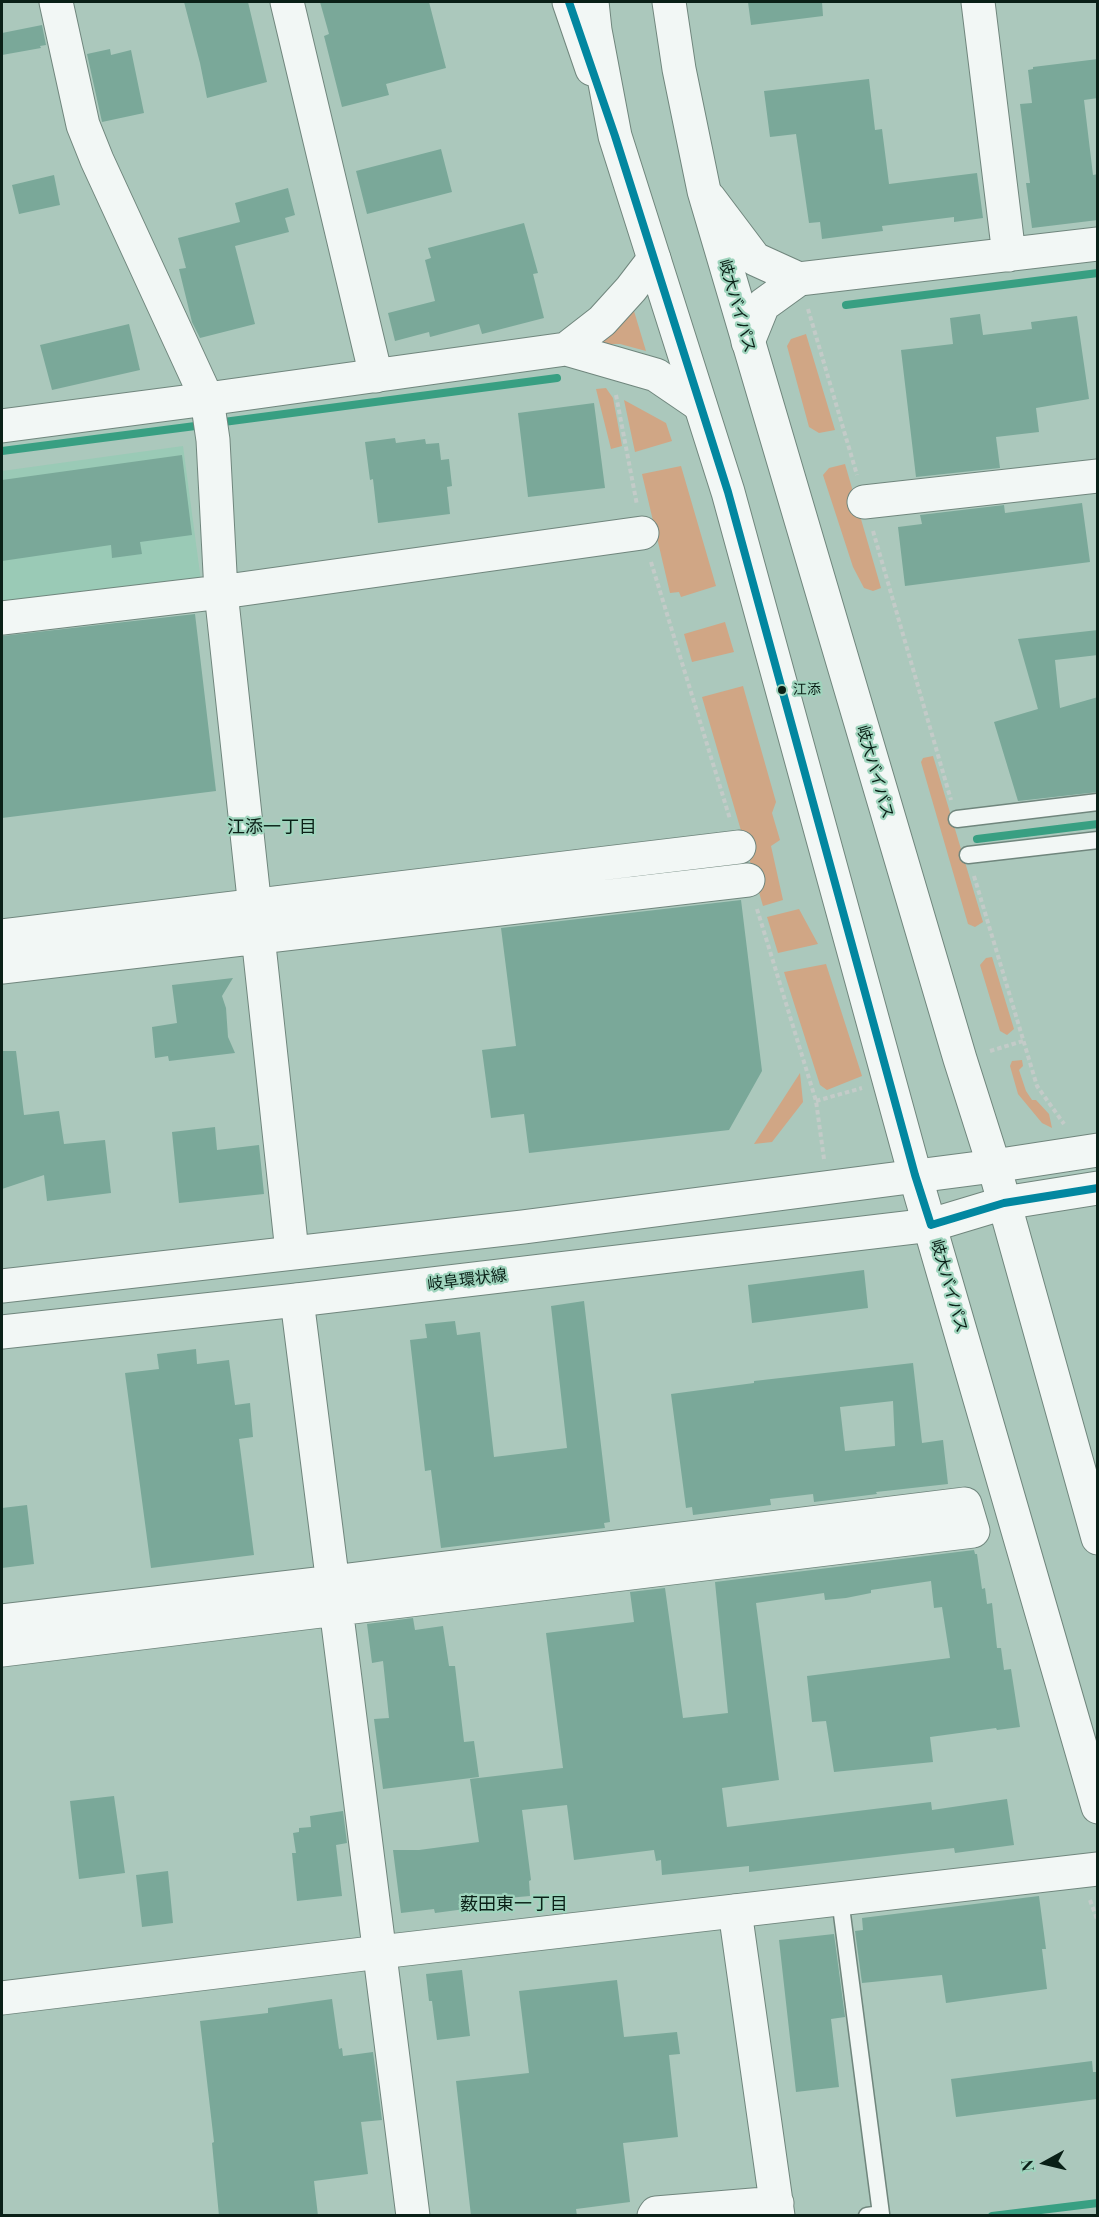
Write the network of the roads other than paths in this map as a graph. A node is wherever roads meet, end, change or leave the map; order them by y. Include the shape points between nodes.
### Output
1 (56, 2) edge
2 (287, 2) edge
3 (570, 2) edge
4 (592, 2) edge
5 (669, 2) edge
6 (978, 2) edge
7 (615, 136) junction
8 (704, 191) junction
9 (1098, 244) edge
10 (1009, 255) junction
11 (654, 259) junction
12 (799, 279) junction
13 (748, 342) junction
14 (566, 349) junction
15 (376, 376) junction
16 (700, 405) junction
17 (209, 416) junction
18 (2, 426) edge
19 (1098, 476) edge
20 (864, 502) road end
21 (642, 533) road end
22 (221, 592) junction
23 (2, 618) edge
24 (1098, 802) edge
25 (957, 819) road end
26 (1098, 840) edge
27 (739, 847) road end
28 (968, 855) road end
29 (748, 880) road end
30 (255, 905) junction
31 (2, 936) edge
32 (258, 937) junction
33 (2, 967) edge
34 (1085, 1152) edge
35 (994, 1166) junction
36 (915, 1175) junction
37 (1098, 1188) edge
38 (1004, 1203) junction
39 (931, 1225) junction
40 (292, 1252) junction
41 (2, 1286) edge
42 (297, 1300) junction
43 (2, 1332) edge
44 (1098, 1538) edge
45 (335, 1596) junction
46 (2, 1621) edge
47 (2, 1650) edge
48 (1098, 1807) edge
49 (1098, 1869) edge
50 (840, 1899) junction
51 (735, 1911) junction
52 (380, 1952) junction
53 (2, 1998) edge
54 (783, 2211) edge
55 (413, 2216) edge
56 (654, 2216) edge
57 (867, 2216) edge

1 - 17 main road via 83,125
2 - 15 main road
3 - 7 main road
4 - 7 main road, 岐大バイパス
5 - 8 main road, 岐大バイパス
6 - 10 main road
7 - 11 main road, 岐大バイパス
8 - 12 main road via 754,259
8 - 13 main road, 岐大バイパス
9 - 10 main road
10 - 12 main road
11 - 14 main road via 603,321
11 - 16 main road, 岐大バイパス
12 - 13 main road via 763,305
13 - 35 main road, 岐大バイパス
14 - 15 main road
14 - 16 main road via 656,375
15 - 17 main road
16 - 36 main road, 岐大バイパス via 728,492
17 - 18 main road
17 - 22 main road
19 - 20 main road
21 - 22 main road
22 - 23 main road
22 - 30 main road
24 - 25 lane
26 - 28 lane
27 - 30 main road
29 - 32 main road
30 - 31 main road
30 - 32 main road
32 - 33 main road
32 - 40 main road
34 - 35 main road
35 - 36 main road
35 - 38 main road, 岐大バイパス
36 - 39 main road, 岐大バイパス
36 - 40 main road via 523,1227
37 - 38 main road, 岐阜環状線
38 - 39 main road, 岐阜環状線
38 - 44 main road, 岐大バイパス
39 - 42 main road, 岐阜環状線
39 - 48 main road, 岐大バイパス
40 - 41 main road
42 - 43 main road, 岐阜環状線
42 - 45 main road
45 - 45 main road via 965,1504 973,1532
45 - 46 main road
45 - 47 main road
45 - 52 main road
49 - 50 main road
50 - 51 main road
50 - 57 lane via 881,2214
51 - 52 main road
51 - 54 main road
52 - 53 main road
52 - 55 main road
54 - 56 main road

